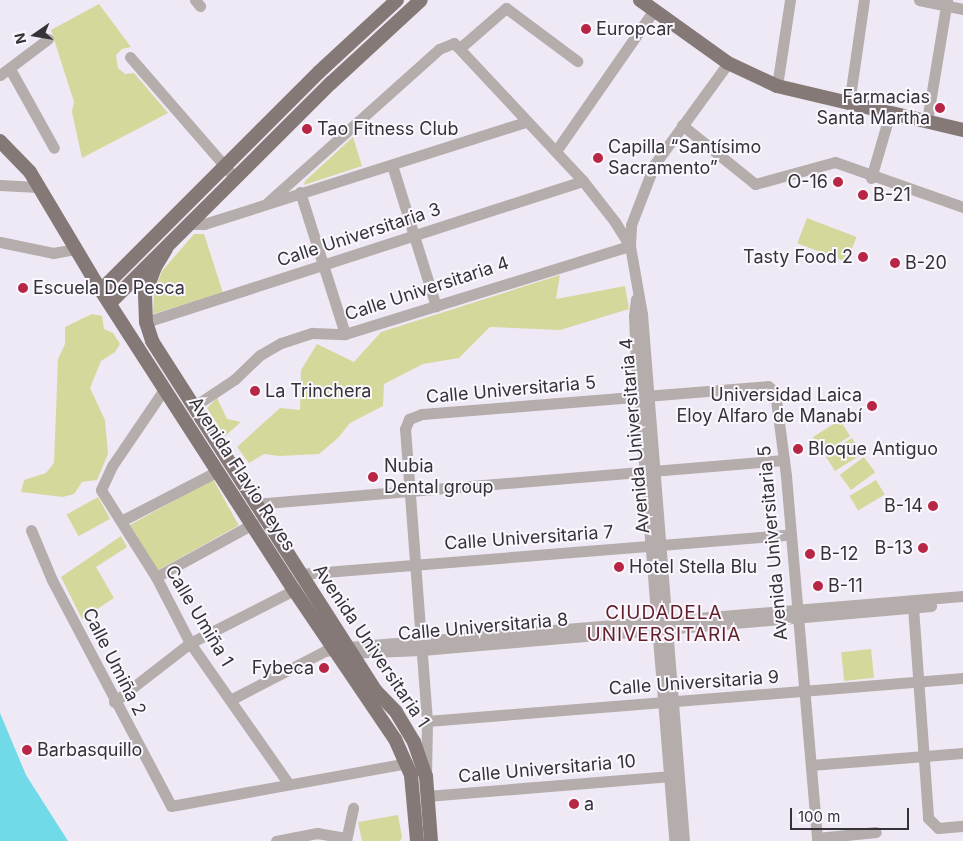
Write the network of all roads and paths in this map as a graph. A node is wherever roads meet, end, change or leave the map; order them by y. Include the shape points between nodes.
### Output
1 (421, 0) edge
2 (640, 0) edge
3 (790, 0) edge
4 (864, 0) edge
5 (919, 0) edge
6 (393, 2) edge
7 (945, 3) edge
8 (963, 9) edge
9 (654, 10) junction
10 (48, 39) dead end
11 (457, 45) junction
12 (130, 58) dead end
13 (577, 61) dead end
14 (728, 63) junction
15 (5, 72) edge
16 (777, 86) junction
17 (850, 104) junction
18 (890, 113) junction
19 (526, 122) junction
20 (927, 122) junction
21 (682, 125) junction
22 (963, 130) edge
23 (0, 141) edge
24 (54, 148) dead end
25 (556, 151) junction
26 (392, 165) junction
27 (224, 166) junction
28 (235, 178) junction
29 (871, 178) junction
30 (583, 181) junction
31 (0, 185) edge
32 (38, 186) junction
33 (300, 192) junction
34 (268, 202) junction
35 (963, 207) edge
36 (190, 224) junction
37 (412, 236) junction
38 (0, 242) edge
39 (630, 246) junction
40 (75, 249) junction
41 (166, 249) junction
42 (322, 266) junction
43 (101, 290) junction
44 (110, 303) junction
45 (436, 306) junction
46 (146, 322) junction
47 (345, 334) junction
48 (165, 388) junction
49 (775, 392) joint
50 (644, 397) junction
51 (193, 407) junction
52 (784, 460) junction
53 (218, 470) junction
54 (650, 471) junction
55 (410, 491) junction
56 (254, 504) junction
57 (121, 521) junction
58 (252, 524) junction
59 (30, 530) dead end
60 (790, 535) junction
61 (656, 546) junction
62 (415, 564) junction
63 (300, 574) junction
64 (156, 577) junction
65 (294, 590) junction
66 (963, 596) edge
67 (963, 604) edge
68 (913, 607) junction
69 (796, 613) junction
70 (663, 624) junction
71 (190, 643) junction
72 (421, 644) junction
73 (345, 651) junction
74 (963, 678) edge
75 (919, 682) junction
76 (805, 692) junction
77 (230, 700) junction
78 (114, 702) junction
79 (669, 702) junction
80 (427, 721) junction
81 (963, 753) edge
82 (924, 756) junction
83 (407, 763) junction
84 (811, 765) junction
85 (672, 771) junction
86 (426, 776) junction
87 (288, 783) junction
88 (428, 796) junction
89 (353, 808) dead end
90 (963, 826) edge
91 (876, 832) dead end
92 (346, 839) edge
93 (817, 839) edge
94 (276, 841) edge
95 (417, 841) edge
96 (431, 841) edge
97 (674, 841) edge
98 (684, 841) edge

1 - 28 main road
2 - 9 main road
3 - 16 street
4 - 17 street
5 - 7 street
6 - 27 main road
7 - 8 street
7 - 20 street
9 - 14 main road
9 - 25 street
10 - 15 street
11 - 13 street via 506,8
11 - 19 street, Avenida Universitaria 4
11 - 34 street via 439,49
12 - 27 street
14 - 16 main road
14 - 21 street
15 - 24 street
16 - 17 main road
17 - 18 main road
18 - 20 main road
18 - 29 street
19 - 25 street, Avenida Universitaria 4
19 - 26 street
20 - 22 main road
21 - 29 street via 755,184 835,162
21 - 39 street via 644,187 631,225
23 - 32 main road, Avenida Flavio Reyes via 21,160
25 - 30 street, Avenida Universitaria 4
26 - 33 street
26 - 37 street
27 - 28 street
27 - 43 main road
28 - 36 main road
29 - 35 street
30 - 37 street, Calle Universitaria 3
30 - 39 street, Avenida Universitaria 4
31 - 32 street
32 - 40 main road, Avenida Flavio Reyes
33 - 34 street
33 - 42 street
34 - 36 street via 204,224
36 - 41 main road
37 - 42 street, Calle Universitaria 3
37 - 45 street
38 - 40 street via 53,253
39 - 45 street, Calle Universitaria 4
39 - 50 street, Avenida Universitaria 4
40 - 43 main road, Avenida Flavio Reyes
41 - 44 main road
41 - 46 main road, Avenida Universitaria 1 via 148,282
42 - 46 street, Calle Universitaria 3
42 - 47 street
43 - 44 main road, Avenida Flavio Reyes
44 - 48 main road, Avenida Flavio Reyes
45 - 47 street, Calle Universitaria 4
46 - 51 main road, Avenida Universitaria 1 via 152,341
47 - 51 street, Calle Universitaria 4 via 312,333 268,349 235,379
48 - 53 main road, Avenida Flavio Reyes
48 - 57 street, Calle Umiña 1 via 112,466 101,490
49 - 50 street, Calle Universitaria 5 via 764,386
49 - 52 street, Avenida Universitaria 5
50 - 54 street, Avenida Universitaria 4
50 - 55 street, Calle Universitaria 5 via 422,414 409,419 404,429
51 - 56 main road, Avenida Universitaria 1
52 - 54 street
52 - 60 street, Avenida Universitaria 5
53 - 57 street
53 - 58 main road, Avenida Flavio Reyes
54 - 55 street
54 - 61 street, Avenida Universitaria 4
55 - 56 street
55 - 62 street
56 - 63 main road, Avenida Universitaria 1
57 - 64 street, Calle Umiña 1
58 - 64 street
58 - 65 main road, Avenida Flavio Reyes
59 - 78 street, Calle Umiña 2
60 - 61 street, Calle Universitaria 7
60 - 69 street, Avenida Universitaria 5
61 - 62 street, Calle Universitaria 7
61 - 70 street, Avenida Universitaria 4
62 - 63 street, Calle Universitaria 7
62 - 72 street
63 - 73 main road, Avenida Universitaria 1
64 - 71 street, Calle Umiña 1
65 - 71 street
65 - 73 main road, Avenida Flavio Reyes
66 - 69 street, Calle Universitaria 8
67 - 68 street, Calle Universitaria 8
68 - 69 street, Calle Universitaria 8
68 - 75 street
69 - 70 street, Calle Universitaria 8
69 - 76 street, Avenida Universitaria 5
70 - 72 street, Calle Universitaria 8
70 - 79 street, Avenida Universitaria 4
71 - 77 street, Calle Umiña 1
71 - 78 street
72 - 73 street, Calle Universitaria 8
72 - 80 street
73 - 77 street, Calle Universitaria 8 via 325,651
73 - 83 main road, Avenida Flavio Reyes
73 - 86 main road, Avenida Universitaria 1 via 403,724
74 - 75 street, Calle Universitaria 9
75 - 76 street, Calle Universitaria 9
75 - 82 street
76 - 79 street, Calle Universitaria 9
76 - 84 street, Avenida Universitaria 5
77 - 87 street, Calle Umiña 1
78 - 87 street, Calle Umiña 2 via 171,806
79 - 80 street, Calle Universitaria 9
79 - 85 street, Avenida Universitaria 4
80 - 86 street
81 - 82 street
82 - 84 street
82 - 90 street via 928,818 938,828
83 - 87 street
83 - 95 main road, Avenida Flavio Reyes via 413,787
84 - 93 street, Avenida Universitaria 5
85 - 88 street, Calle Universitaria 10
85 - 97 street, Avenida Universitaria 4
85 - 98 street, Avenida Universitaria 4
86 - 88 main road, Avenida Universitaria 1
88 - 96 main road, Avenida Universitaria 1
89 - 92 street
91 - 93 street
92 - 94 street via 317,833

